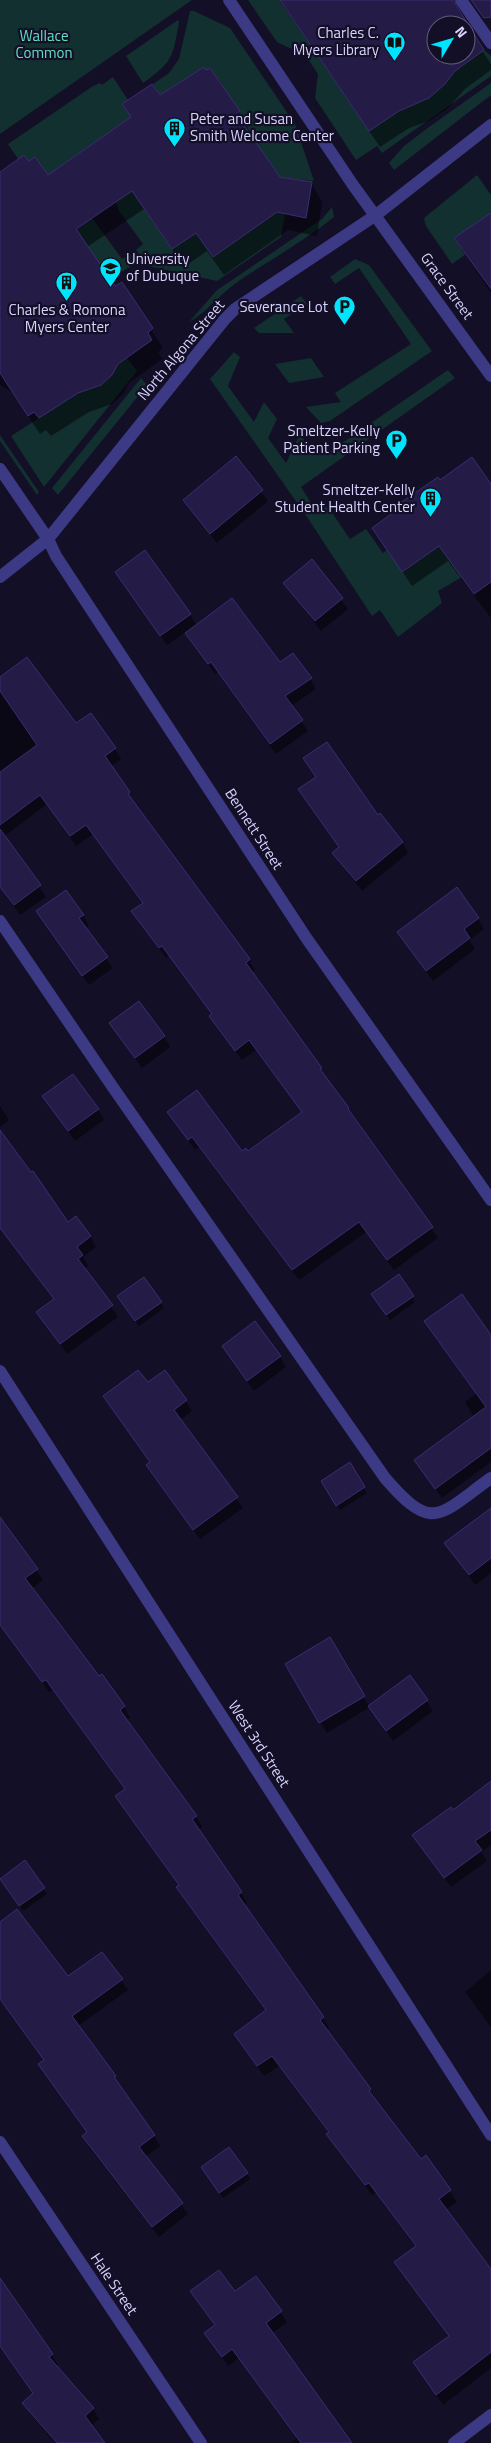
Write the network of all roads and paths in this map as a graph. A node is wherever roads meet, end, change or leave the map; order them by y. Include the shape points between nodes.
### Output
1 (229, 0) edge
2 (461, 0) edge
3 (491, 43) edge
4 (491, 125) edge
5 (376, 215) junction
6 (491, 376) edge
7 (0, 469) edge
8 (48, 539) junction
9 (0, 577) edge
10 (0, 920) edge
11 (486, 1183) edge
12 (491, 1200) edge
13 (0, 1371) edge
14 (491, 1478) edge
15 (491, 2135) edge
16 (0, 2142) edge
17 (491, 2416) edge
18 (200, 2443) edge
19 (454, 2443) edge

1 - 5 street, Grace Street
2 - 3 street
4 - 5 street, North Algona Street
5 - 6 street, Grace Street
5 - 8 street, North Algona Street via 250,298 225,319
7 - 8 street, Bennett Street
8 - 9 street, North Algona Street
8 - 11 street, Bennett Street via 56,556 307,939
10 - 14 street via 140,1127 386,1478 404,1499 425,1514 434,1514 446,1510
11 - 12 street, Bennett Street
13 - 15 street, West 3rd Street
16 - 18 street, Hale Street
17 - 19 street

